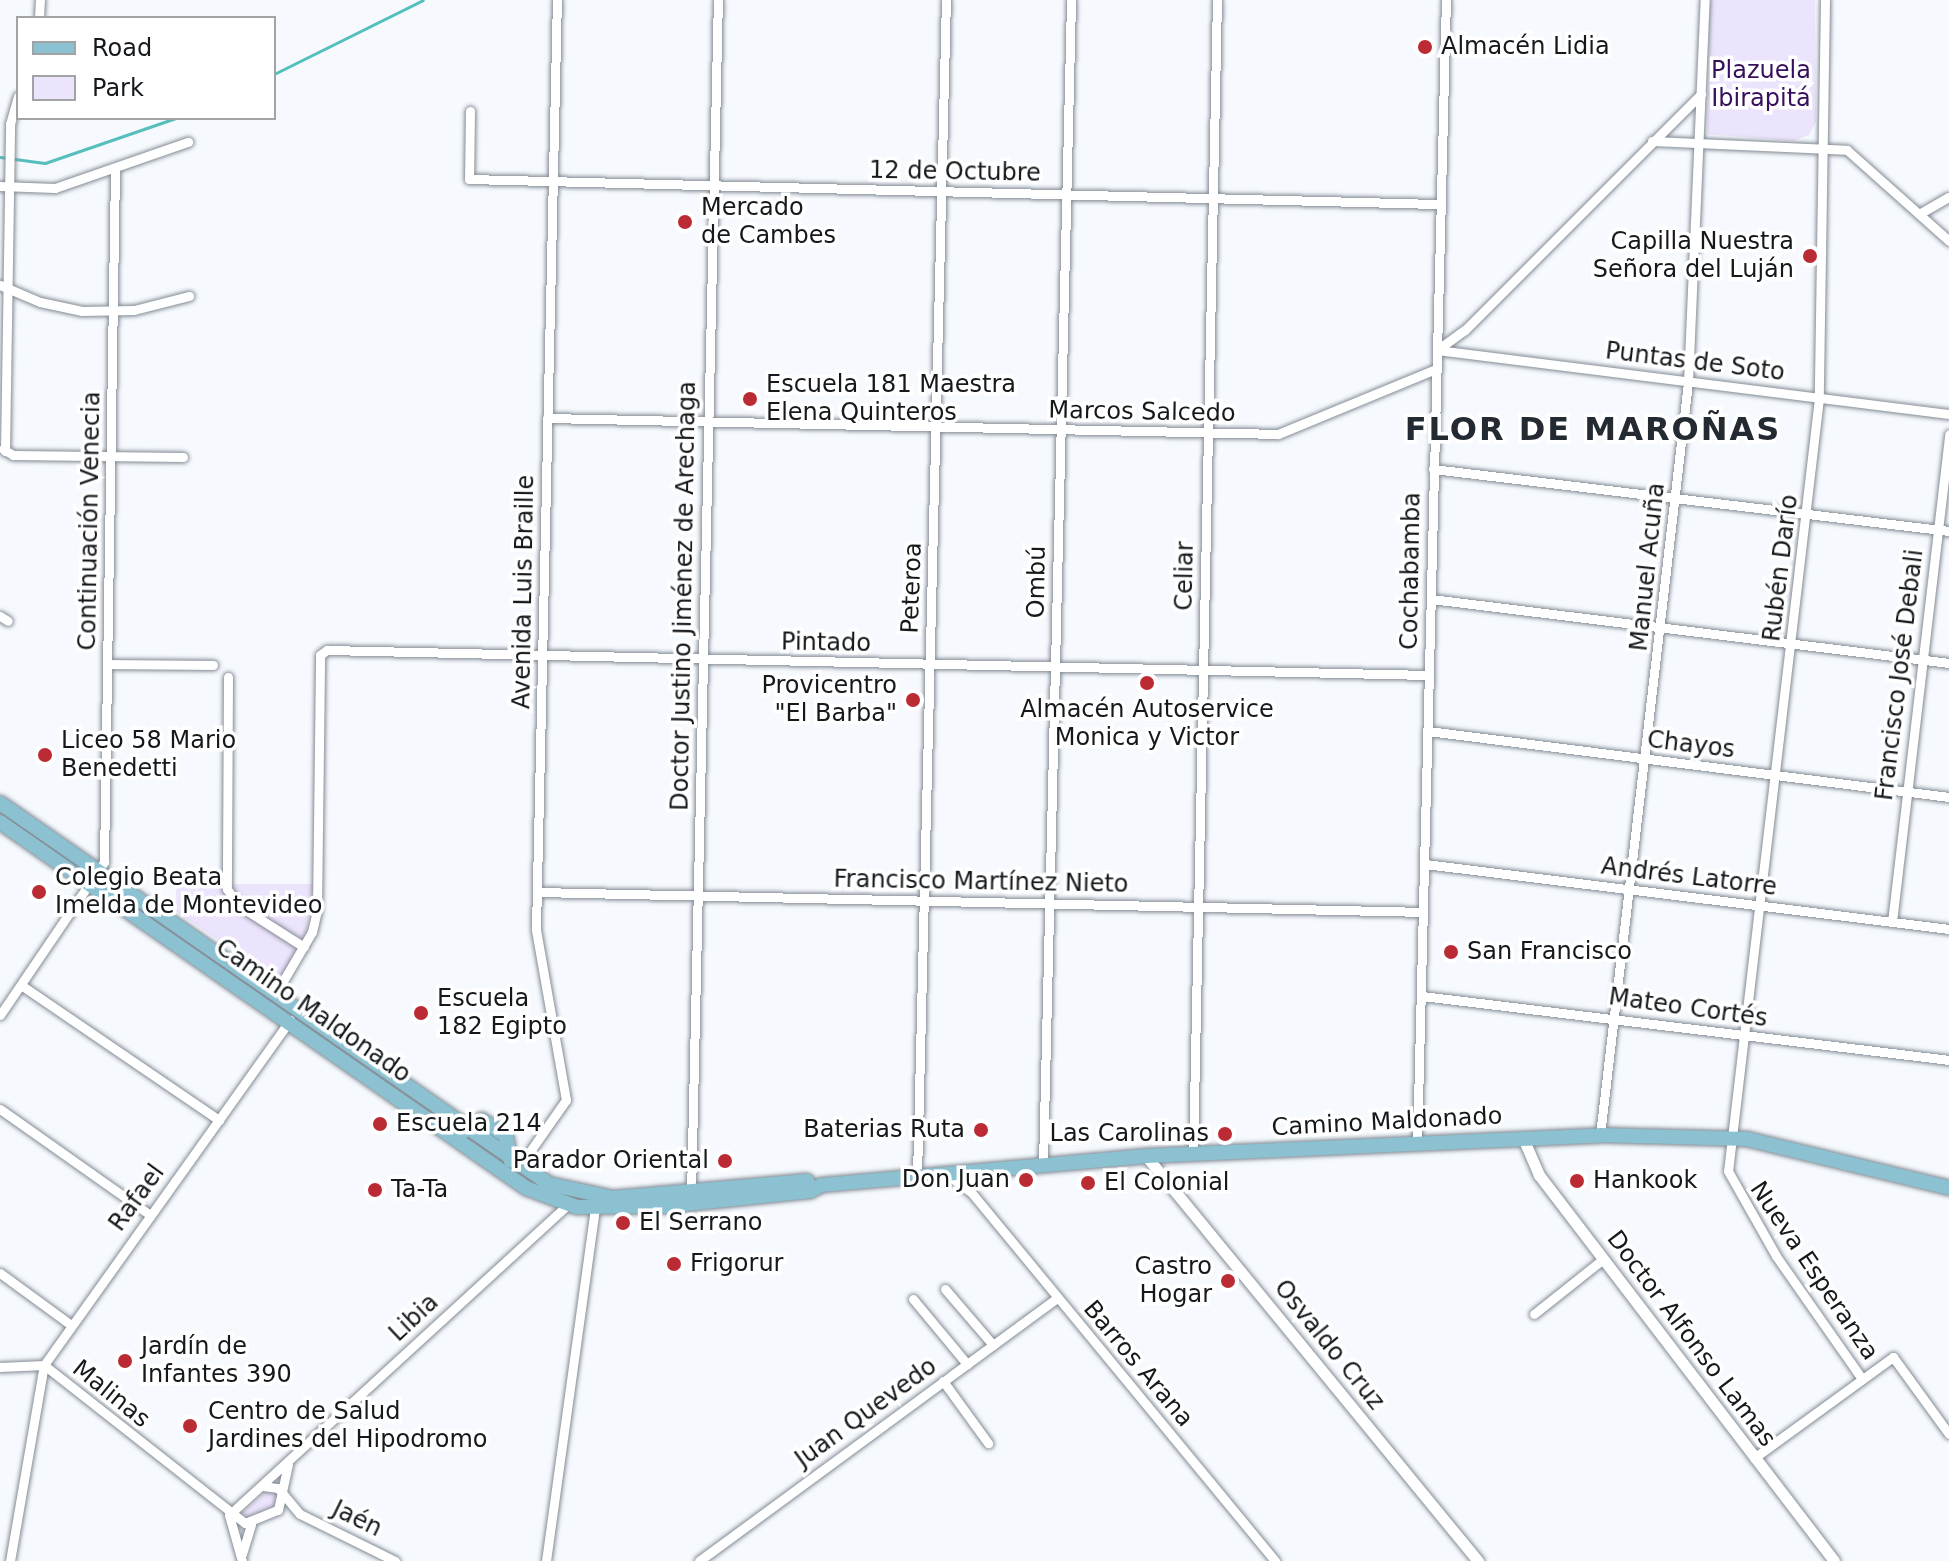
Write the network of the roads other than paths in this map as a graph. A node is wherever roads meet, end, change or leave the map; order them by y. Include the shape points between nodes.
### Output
1 (557, 0) edge
2 (718, 0) edge
3 (946, 0) edge
4 (1071, 0) edge
5 (1217, 0) edge
6 (1446, 0) edge
7 (1705, 0) edge
8 (1825, 0) edge
9 (1701, 94) junction
10 (16, 103) edge
11 (470, 111) dead end
12 (1652, 141) junction
13 (188, 142) dead end
14 (1699, 142) junction
15 (1821, 146) junction
16 (115, 169) junction
17 (552, 183) junction
18 (0, 186) edge
19 (713, 186) junction
20 (11, 188) junction
21 (940, 191) junction
22 (1066, 195) junction
23 (1949, 197) edge
24 (1213, 199) junction
25 (1439, 204) junction
26 (1919, 214) junction
27 (1949, 241) edge
28 (4, 287) edge
29 (189, 296) dead end
30 (113, 313) junction
31 (1437, 350) junction
32 (1436, 369) junction
33 (1688, 382) junction
34 (1819, 398) junction
35 (1949, 414) edge
36 (547, 418) junction
37 (708, 423) junction
38 (937, 429) junction
39 (1060, 431) junction
40 (1208, 433) junction
41 (1949, 434) edge
42 (2, 449) edge
43 (111, 457) junction
44 (183, 457) dead end
45 (1433, 469) junction
46 (1676, 498) junction
47 (1808, 514) junction
48 (1938, 530) junction
49 (1949, 531) edge
50 (1431, 599) junction
51 (1662, 628) junction
52 (1793, 644) junction
53 (542, 656) junction
54 (1922, 659) junction
55 (704, 661) junction
56 (1949, 663) edge
57 (108, 664) junction
58 (213, 665) dead end
59 (930, 665) junction
60 (1054, 668) junction
61 (1203, 670) junction
62 (1429, 675) junction
63 (228, 677) dead end
64 (1428, 731) junction
65 (1646, 759) junction
66 (1776, 776) junction
67 (1907, 791) junction
68 (1949, 797) edge
69 (0, 803) edge
70 (0, 822) edge
71 (1425, 864) junction
72 (100, 872) junction
73 (91, 886) junction
74 (1630, 889) junction
75 (538, 892) junction
76 (697, 898) junction
77 (923, 901) junction
78 (1048, 902) junction
79 (1761, 905) junction
80 (1198, 906) junction
81 (1423, 912) junction
82 (1892, 922) junction
83 (1949, 929) edge
84 (304, 947) junction
85 (21, 985) junction
86 (276, 993) junction
87 (1422, 996) junction
88 (0, 1015) edge
89 (1614, 1017) junction
90 (290, 1020) junction
91 (1745, 1037) junction
92 (1949, 1060) edge
93 (0, 1109) edge
94 (219, 1120) junction
95 (460, 1133) junction
96 (1600, 1135) junction
97 (1523, 1138) junction
98 (1733, 1138) junction
99 (1417, 1143) junction
100 (1193, 1154) junction
101 (1146, 1156) junction
102 (515, 1164) junction
103 (1043, 1164) junction
104 (980, 1169) junction
105 (945, 1173) junction
106 (917, 1176) junction
107 (1949, 1188) edge
108 (971, 1192) junction
109 (691, 1198) junction
110 (567, 1205) junction
111 (595, 1209) junction
112 (150, 1215) junction
113 (1602, 1260) junction
114 (0, 1273) edge
115 (945, 1289) dead end
116 (1057, 1298) junction
117 (913, 1299) dead end
118 (1534, 1314) dead end
119 (71, 1325) junction
120 (993, 1345) junction
121 (967, 1364) junction
122 (44, 1365) junction
123 (0, 1367) edge
124 (1862, 1379) junction
125 (943, 1381) junction
126 (1949, 1434) edge
127 (988, 1443) dead end
128 (1754, 1458) junction
129 (288, 1462) junction
130 (263, 1486) junction
131 (284, 1493) junction
132 (300, 1514) junction
133 (229, 1515) junction
134 (271, 1515) junction
135 (251, 1524) junction
136 (242, 1560) edge
137 (10, 1561) edge
138 (395, 1561) edge
139 (546, 1561) edge
140 (699, 1561) edge
141 (1275, 1561) edge
142 (1478, 1561) edge
143 (1834, 1561) edge

1 - 17 street, Avenida Luis Braille
2 - 19 street, Doctor Justino Jiménez de Arechaga
3 - 21 street, Peteroa
4 - 22 street, Ombú
5 - 24 street, Celiar
6 - 25 street, Cochabamba
7 - 9 street, Manuel Acuña
8 - 15 street, Rubén Darío
9 - 12 street
9 - 14 street, Manuel Acuña
10 - 20 street via 10,124
11 - 17 street, 12 de Octubre via 469,179
12 - 14 street
12 - 31 street via 1465,330
13 - 16 street
14 - 15 street
14 - 33 street, Manuel Acuña
15 - 26 street via 1850,152
15 - 34 street, Rubén Darío
16 - 20 street via 55,188
16 - 30 street, Continuación Venecia
17 - 19 street, 12 de Octubre
17 - 36 street, Avenida Luis Braille
18 - 20 street
19 - 21 street, 12 de Octubre
19 - 37 street, Doctor Justino Jiménez de Arechaga
20 - 28 street
21 - 22 street, 12 de Octubre
21 - 38 street, Peteroa
22 - 24 street, 12 de Octubre
22 - 39 street, Ombú
23 - 26 street
24 - 25 street, 12 de Octubre
24 - 40 street, Celiar
25 - 31 street, Cochabamba
26 - 27 street
28 - 30 street via 60,307
28 - 42 street
29 - 30 street
30 - 43 street, Continuación Venecia
31 - 32 street, Cochabamba
31 - 33 street, Puntas de Soto
32 - 40 street, Marcos Salcedo via 1288,432
32 - 45 street, Cochabamba
33 - 34 street, Puntas de Soto
33 - 46 street, Manuel Acuña
34 - 35 street, Puntas de Soto
34 - 47 street, Rubén Darío
36 - 37 street, Marcos Salcedo
36 - 53 street, Avenida Luis Braille
37 - 38 street, Marcos Salcedo
37 - 55 street, Doctor Justino Jiménez de Arechaga
38 - 39 street, Marcos Salcedo
38 - 59 street, Peteroa
39 - 40 street, Marcos Salcedo
39 - 60 street, Ombú
40 - 61 street, Celiar
41 - 48 street, Francisco José Debali
42 - 43 street
43 - 44 street
43 - 57 street, Continuación Venecia
45 - 46 street
45 - 50 street, Cochabamba
46 - 47 street
46 - 51 street, Manuel Acuña
47 - 48 street
47 - 52 street, Rubén Darío
48 - 49 street
48 - 54 street, Francisco José Debali
50 - 51 street
50 - 62 street, Cochabamba
51 - 52 street
51 - 65 street, Manuel Acuña
52 - 54 street
52 - 66 street, Rubén Darío
53 - 55 street, Pintado
53 - 75 street, Avenida Luis Braille
53 - 84 street, Pintado via 327,650 320,655 318,890
54 - 56 street
54 - 67 street, Francisco José Debali
55 - 59 street, Pintado
55 - 76 street, Doctor Justino Jiménez de Arechaga
57 - 58 street
57 - 72 street, Continuación Venecia
59 - 60 street, Pintado
59 - 77 street, Peteroa
60 - 61 street, Pintado
60 - 78 street, Ombú
61 - 62 street, Pintado
61 - 80 street, Celiar
62 - 64 street, Cochabamba
63 - 84 street via 227,889 238,905
64 - 65 street, Chayos
64 - 71 street, Cochabamba
65 - 66 street, Chayos
65 - 74 street, Manuel Acuña
66 - 67 street, Chayos
66 - 79 street, Rubén Darío
67 - 68 street, Chayos
67 - 82 street, Francisco José Debali
69 - 72 main road, Camino Maldonado
70 - 73 main road, Camino Maldonado
71 - 74 street, Andrés Latorre
71 - 81 street, Cochabamba
72 - 73 street
72 - 86 main road, Camino Maldonado
73 - 85 street
73 - 90 main road, Camino Maldonado
74 - 79 street, Andrés Latorre
74 - 89 street, Manuel Acuña
75 - 76 street, Francisco Martínez Nieto
75 - 102 street, Avenida Luis Braille via 536,929 566,1100
76 - 77 street, Francisco Martínez Nieto
76 - 109 street, Doctor Justino Jiménez de Arechaga
77 - 78 street, Francisco Martínez Nieto
77 - 106 street, Peteroa
78 - 80 street, Francisco Martínez Nieto
78 - 103 street, Ombú
79 - 82 street, Andrés Latorre
79 - 91 street, Rubén Darío
80 - 81 street, Francisco Martínez Nieto
80 - 100 street, Celiar
81 - 87 street, Cochabamba
82 - 83 street, Andrés Latorre
84 - 86 street
85 - 88 street
85 - 94 street
86 - 95 main road, Camino Maldonado
87 - 89 street, Mateo Cortés
87 - 99 street, Cochabamba
89 - 91 street, Mateo Cortés
89 - 96 street, Manuel Acuña
90 - 94 street, Rafael
90 - 95 main road, Camino Maldonado
91 - 92 street, Mateo Cortés
91 - 98 street, Rubén Darío
93 - 112 street
94 - 112 street, Rafael
95 - 102 main road via 479,1119 492,1126 509,1141
95 - 110 main road, Camino Maldonado via 526,1188
96 - 97 main road, Camino Maldonado
96 - 98 main road, Camino Maldonado
97 - 99 main road, Camino Maldonado
97 - 113 street, Doctor Alfonso Lamas via 1539,1175
98 - 107 main road, Camino Maldonado
98 - 124 street, Nueva Esperanza via 1729,1178
99 - 100 main road, Camino Maldonado
100 - 101 main road, Camino Maldonado
101 - 103 main road, Camino Maldonado
101 - 142 street, Osvaldo Cruz
102 - 109 main road, Camino Maldonado via 581,1194
103 - 104 main road, Camino Maldonado
104 - 105 main road, Camino Maldonado
104 - 108 street via 972,1178
105 - 106 main road, Camino Maldonado
105 - 108 street, Barros Arana
106 - 109 main road, Camino Maldonado
108 - 116 street, Barros Arana
109 - 111 main road, Camino Maldonado
110 - 111 main road, Camino Maldonado
110 - 129 street, Libia
111 - 139 street
112 - 119 street, Rafael
113 - 118 street
113 - 128 street, Doctor Alfonso Lamas
114 - 119 street
115 - 120 street
116 - 120 street, Juan Quevedo
116 - 141 street, Barros Arana
117 - 121 street
119 - 122 street, Rafael
120 - 121 street, Juan Quevedo
121 - 125 street, Juan Quevedo
122 - 123 street
122 - 133 street, Malinas
122 - 137 street
124 - 126 street, Nueva Esperanza via 1893,1357
124 - 128 street
125 - 127 street
125 - 140 street, Juan Quevedo
128 - 143 street, Doctor Alfonso Lamas
129 - 130 street, Libia
129 - 131 street
130 - 131 street
130 - 133 street, Libia
131 - 132 street, Jaén
131 - 134 street
132 - 134 street, Jaén
132 - 138 street, Jaén
133 - 135 street, Malinas
133 - 136 street
134 - 135 street
135 - 136 street

